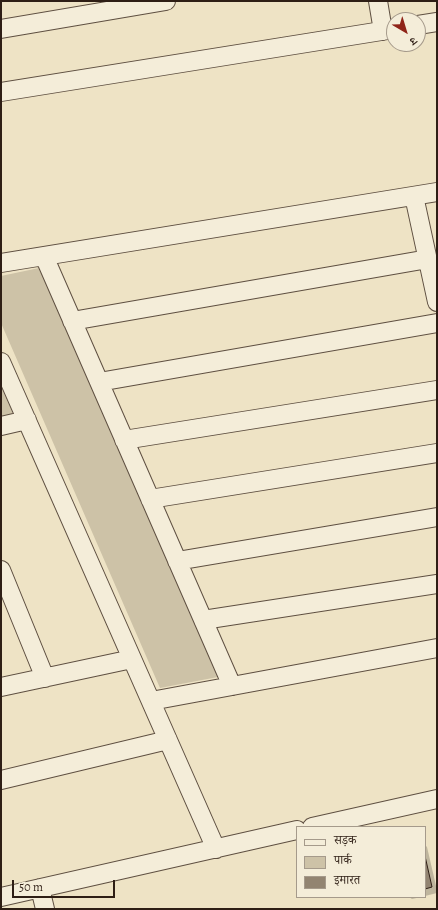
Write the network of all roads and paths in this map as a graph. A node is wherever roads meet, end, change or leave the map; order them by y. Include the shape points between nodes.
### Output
1 (166, 1) edge
2 (378, 1) edge
3 (437, 22) edge
4 (386, 24) edge
5 (426, 24) edge
6 (1, 28) edge
7 (386, 30) edge
8 (1, 92) edge
9 (437, 192) edge
10 (414, 196) junction
11 (44, 256) junction
12 (428, 260) junction
13 (1, 263) edge
14 (437, 302) edge
15 (72, 321) junction
16 (437, 323) edge
17 (1, 362) edge
18 (99, 382) junction
19 (437, 390) edge
20 (27, 420) junction
21 (1, 426) edge
22 (124, 440) junction
23 (437, 453) edge
24 (150, 499) junction
25 (437, 517) edge
26 (177, 561) junction
27 (1, 570) edge
28 (437, 584) edge
29 (203, 620) junction
30 (437, 648) edge
31 (132, 659) junction
32 (45, 678) junction
33 (232, 686) junction
34 (1, 687) edge
35 (151, 701) junction
36 (168, 740) junction
37 (1, 780) edge
38 (437, 799) edge
39 (316, 826) edge
40 (296, 830) edge
41 (216, 848) junction
42 (40, 888) junction
43 (1, 897) edge
44 (45, 909) edge

1 - 6 street
2 - 4 street
3 - 5 street
7 - 8 street
9 - 10 street
10 - 11 street
10 - 12 street
11 - 13 street
11 - 15 street
12 - 14 street
12 - 15 street
15 - 18 street
16 - 18 street
17 - 20 street
18 - 22 street
19 - 22 street
20 - 21 street
20 - 31 street
22 - 24 street
23 - 24 street
24 - 26 street
25 - 26 street
26 - 29 street
27 - 32 street
28 - 29 street
29 - 33 street
30 - 33 street
31 - 32 street
31 - 35 street
32 - 34 street
33 - 35 street
35 - 36 street
36 - 37 street
36 - 41 street
38 - 39 street
40 - 41 street
41 - 42 street
42 - 43 street
42 - 44 street

